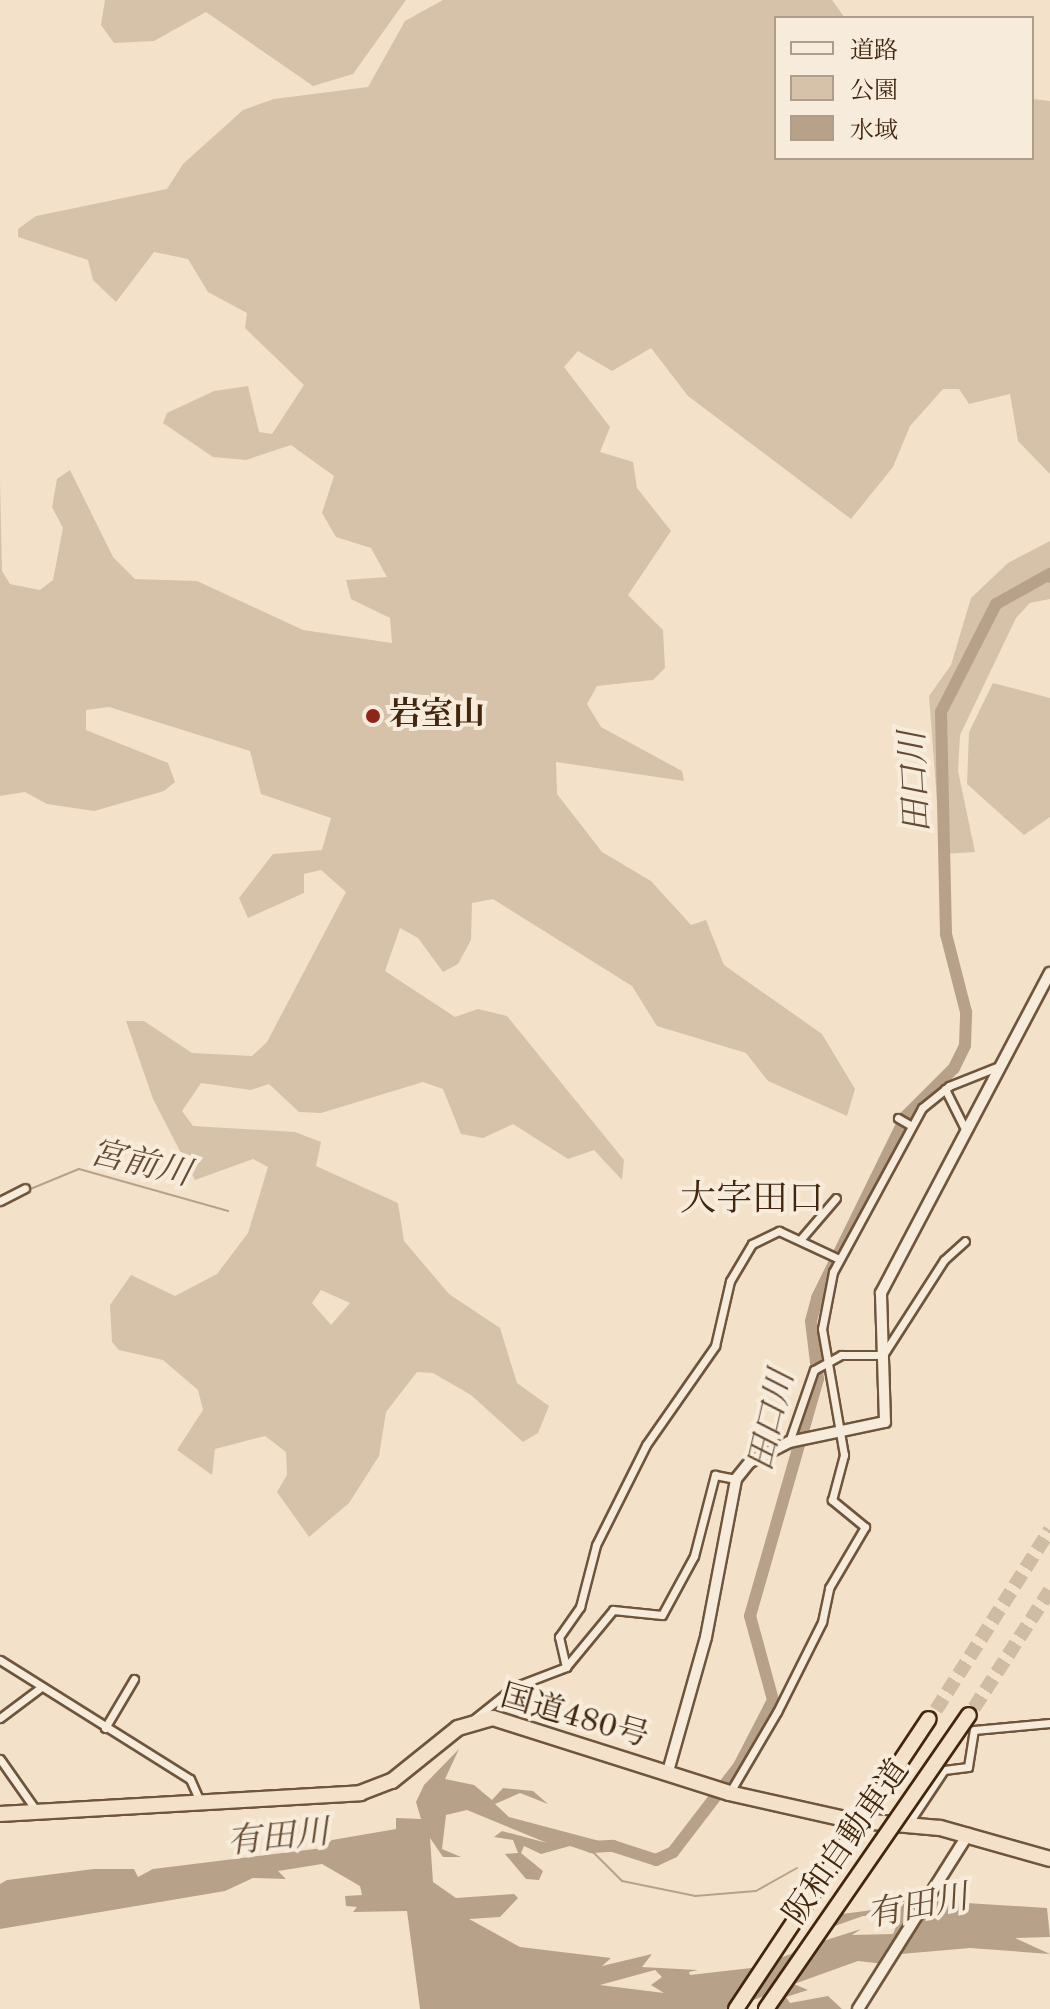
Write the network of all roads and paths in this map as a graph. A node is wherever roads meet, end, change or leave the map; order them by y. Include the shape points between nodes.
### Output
1 (1050, 973) edge
2 (1004, 1065) junction
3 (945, 1089) junction
4 (898, 1118) dead end
5 (909, 1125) junction
6 (965, 1129) junction
7 (25, 1188) dead end
8 (836, 1198) dead end
9 (0, 1201) edge
10 (800, 1240) junction
11 (965, 1241) dead end
12 (839, 1259) junction
13 (883, 1355) junction
14 (828, 1362) junction
15 (841, 1431) junction
16 (792, 1441) junction
17 (736, 1479) junction
18 (0, 1660) edge
19 (566, 1667) junction
20 (134, 1679) dead end
21 (40, 1688) junction
22 (971, 1711) tunnel mouth
23 (933, 1714) tunnel mouth
24 (0, 1718) edge
25 (474, 1719) junction
26 (1050, 1723) edge
27 (105, 1728) junction
28 (0, 1759) edge
29 (667, 1775) junction
30 (722, 1792) junction
31 (201, 1806) junction
32 (38, 1813) junction
33 (0, 1814) edge
34 (907, 1825) junction
35 (968, 1834) junction
36 (1050, 1859) edge
37 (736, 2009) edge
38 (766, 2009) edge
39 (858, 2009) edge

1 - 2 street
2 - 3 street
2 - 6 street
3 - 5 street
3 - 6 street
4 - 5 street
5 - 12 street
6 - 13 street via 881,1293
7 - 9 street
8 - 10 street
10 - 12 street
10 - 19 street via 767,1233 730,1281 715,1346 646,1445 596,1545 580,1607 559,1637
11 - 13 street via 944,1260
12 - 14 street via 822,1312
13 - 14 street
13 - 15 street via 887,1419 878,1429
14 - 15 street
14 - 16 street via 815,1369
15 - 16 street
15 - 30 street via 843,1469 832,1502 865,1527 829,1588 822,1622 777,1712
16 - 17 street via 757,1457
17 - 19 street via 715,1475 694,1556 662,1615 613,1610
17 - 29 street via 704,1648
18 - 21 street
19 - 25 street via 514,1687
20 - 27 street
21 - 24 street
21 - 27 street
22 - 38 highway, 阪和自動車道, bridge
23 - 37 highway, 阪和自動車道, bridge
25 - 29 highway, 国道480号 via 522,1725
25 - 31 highway, 国道480号 via 372,1791
26 - 34 street via 974,1730 968,1767 944,1770
27 - 31 street via 193,1782
28 - 32 street
29 - 30 highway, 国道480号
30 - 34 highway, 国道480号
31 - 32 highway, 国道480号
32 - 33 highway, 国道480号
34 - 35 highway, 国道480号
35 - 36 highway, 国道480号
35 - 39 street

